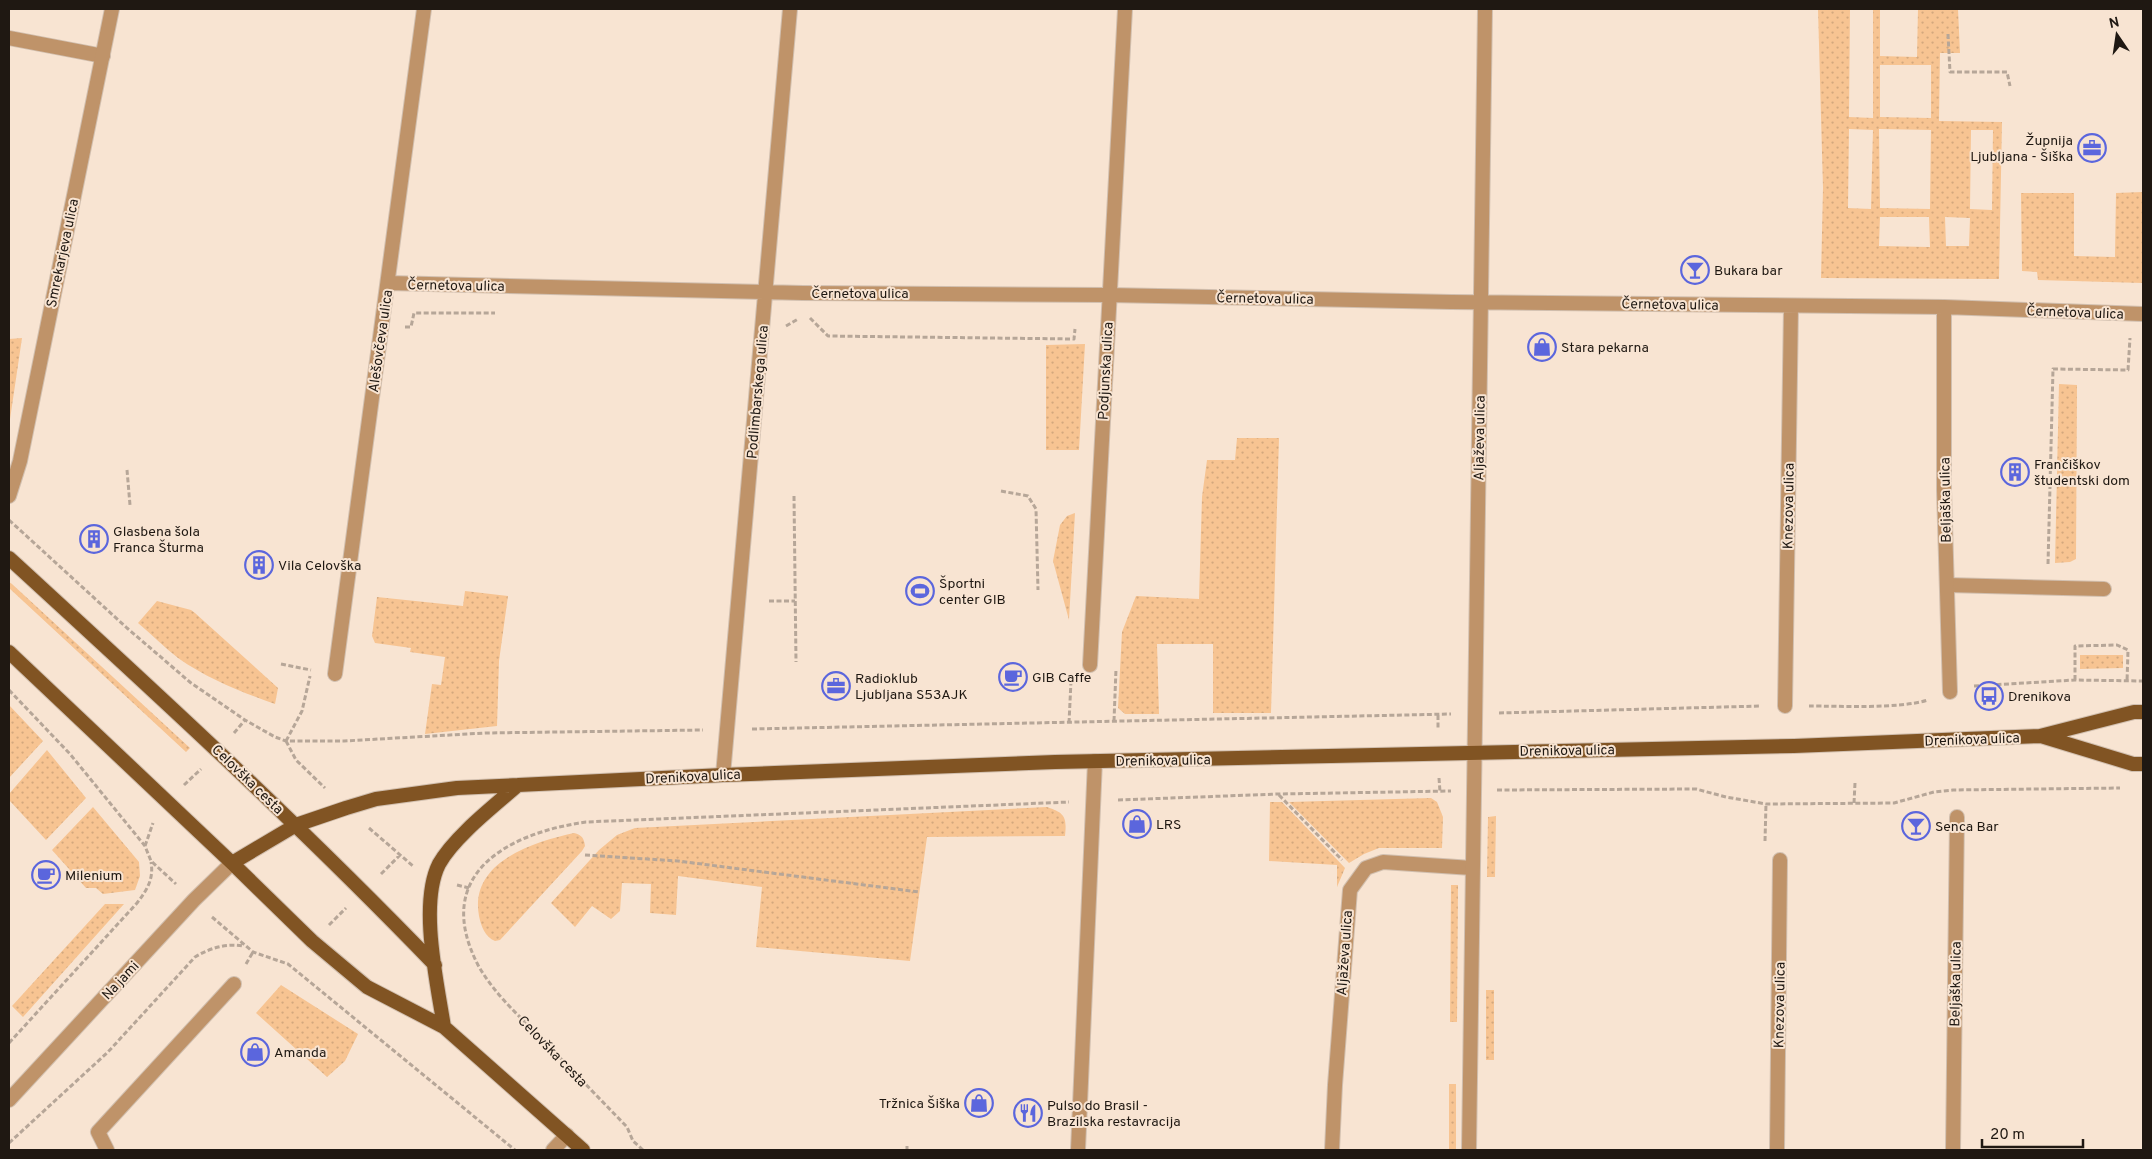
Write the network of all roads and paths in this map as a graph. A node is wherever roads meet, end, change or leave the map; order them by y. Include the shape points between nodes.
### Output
1 (112, 9) edge
2 (424, 9) edge
3 (790, 9) edge
4 (1125, 9) edge
5 (1485, 9) edge
6 (1948, 34) dead end
7 (9, 38) edge
8 (102, 56) junction
9 (2010, 86) dead end
10 (388, 283) junction
11 (766, 292) junction
12 (1108, 295) junction
13 (1481, 302) junction
14 (1791, 306) junction
15 (1944, 307) junction
16 (500, 312) dead end
17 (2143, 314) edge
18 (802, 316) dead end
19 (382, 324) junction
20 (1075, 329) dead end
21 (2130, 338) dead end
22 (127, 470) dead end
23 (1001, 491) dead end
24 (9, 496) edge
25 (794, 496) dead end
26 (130, 505) dead end
27 (9, 520) edge
28 (9, 558) edge
29 (1947, 585) junction
30 (2047, 587) junction
31 (2104, 588) dead end
32 (1038, 590) dead end
33 (769, 601) dead end
34 (796, 601) junction
35 (9, 652) edge
36 (796, 662) dead end
37 (281, 664) dead end
38 (1090, 665) joint
39 (311, 670) junction
40 (336, 674) joint
41 (2075, 680) junction
42 (2143, 681) edge
43 (2127, 682) junction
44 (1988, 685) junction
45 (9, 690) edge
46 (1950, 692) junction
47 (1785, 706) junction
48 (1990, 706) dead end
49 (2143, 712) edge
50 (1498, 713) dead end
51 (1452, 714) dead end
52 (245, 720) junction
53 (1069, 723) junction
54 (755, 729) dead end
55 (702, 730) dead end
56 (2040, 736) junction
57 (286, 741) junction
58 (219, 750) junction
59 (1474, 752) junction
60 (296, 760) dead end
61 (1095, 761) junction
62 (2143, 764) edge
63 (723, 775) junction
64 (1855, 783) dead end
65 (518, 785) junction
66 (2124, 788) dead end
67 (1498, 790) dead end
68 (1449, 791) dead end
69 (1278, 794) junction
70 (1095, 801) junction
71 (168, 802) junction
72 (1854, 803) junction
73 (1766, 804) junction
74 (1957, 817) dead end
75 (296, 825) junction
76 (384, 841) dead end
77 (145, 846) junction
78 (1765, 850) dead end
79 (584, 855) dead end
80 (1780, 860) dead end
81 (151, 861) junction
82 (232, 862) junction
83 (1472, 868) junction
84 (164, 872) dead end
85 (1358, 877) junction
86 (363, 891) junction
87 (918, 892) dead end
88 (223, 927) dead end
89 (312, 941) junction
90 (245, 946) junction
91 (435, 965) junction
92 (234, 984) dead end
93 (444, 1027) junction
94 (9, 1043) edge
95 (9, 1100) edge
96 (567, 1136) junction
97 (9, 1143) edge
98 (106, 1150) edge
99 (515, 1150) edge
100 (553, 1150) edge
101 (583, 1150) edge
102 (643, 1150) edge
103 (1078, 1150) edge
104 (1332, 1150) edge
105 (1469, 1150) edge
106 (1777, 1150) edge
107 (1952, 1150) edge

1 - 8 street, Smrekarjeva ulica
2 - 10 street, Alešovčeva ulica
3 - 11 street, Podlimbarskega ulica
4 - 12 street, Podjunska ulica
5 - 13 street, Aljaževa ulica
6 - 9 path via 1950,72 2007,72
7 - 8 street
8 - 24 street, Smrekarjeva ulica via 20,460
10 - 11 street, Černetova ulica
10 - 19 street, Alešovčeva ulica
11 - 12 street, Černetova ulica
11 - 63 street, Podlimbarskega ulica
12 - 13 street, Černetova ulica
12 - 38 street, Podjunska ulica
13 - 14 street, Černetova ulica
13 - 59 street, Aljaževa ulica
14 - 15 street, Černetova ulica
14 - 47 street, Knezova ulica
15 - 17 street, Černetova ulica
15 - 29 street, Beljaška ulica
16 - 19 path via 414,314 411,328
18 - 20 path via 808,316 828,336 1074,339
19 - 40 street, Alešovčeva ulica
21 - 30 path via 2128,370 2053,369
22 - 26 path
23 - 32 path via 1028,496 1036,509
25 - 34 path
27 - 52 path via 170,666
28 - 58 main road, Celovška cesta
29 - 30 street
29 - 46 street, Beljaška ulica
30 - 31 street
33 - 34 path
34 - 36 path
35 - 71 main road
37 - 39 path
38 - 53 path via 1071,680
39 - 40 path
39 - 57 path via 302,711
41 - 43 path
41 - 43 path via 2075,646 2117,645 2128,650
41 - 44 path
42 - 43 path
44 - 46 path
44 - 48 path
45 - 77 path via 70,754
46 - 47 path via 1919,702
47 - 50 path
49 - 56 main road, Drenikova ulica
51 - 53 path
52 - 57 path
52 - 58 path
53 - 54 path
55 - 57 path
56 - 59 main road, Drenikova ulica via 1794,746
56 - 62 main road, Drenikova ulica via 2133,764
57 - 60 path
58 - 71 path
58 - 75 main road, Celovška cesta
59 - 61 main road, Drenikova ulica
59 - 83 street, Aljaževa ulica
61 - 63 main road, Drenikova ulica
61 - 70 street, Drenikova ulica
63 - 65 main road, Drenikova ulica
64 - 72 path
65 - 75 main road, Drenikova ulica via 438,790 376,799
65 - 91 main road via 455,843 440,863 429,904
66 - 72 path via 1953,790 1894,803
67 - 73 path via 1696,789
68 - 69 path
69 - 70 path
69 - 85 path
70 - 102 path, Celovška cesta via 579,823 533,834 482,864 472,879 465,908 467,934 478,965 500,996 627,1128 633,1141
70 - 103 street, Drenikova ulica
71 - 77 path via 156,816
71 - 82 main road
72 - 73 path
73 - 78 path
74 - 107 street, Beljaška ulica
75 - 82 main road, Drenikova ulica
75 - 86 main road, Celovška cesta
76 - 86 path via 400,855
77 - 81 path
79 - 87 path via 678,860
80 - 106 street, Knezova ulica
81 - 84 path
81 - 94 path via 153,874 150,883 136,903
82 - 89 main road
82 - 95 street, Na jami
83 - 85 street via 1383,862 1366,868
83 - 105 street, Aljaževa ulica
85 - 104 street, Aljaževa ulica via 1350,890 1347,909
86 - 89 path
86 - 91 main road, Celovška cesta
88 - 90 path
89 - 93 main road via 367,987
90 - 97 path via 225,945 195,957 108,1052
90 - 99 path via 288,964
91 - 93 main road
92 - 98 street via 98,1132
93 - 96 main road
96 - 100 street
96 - 101 main road

